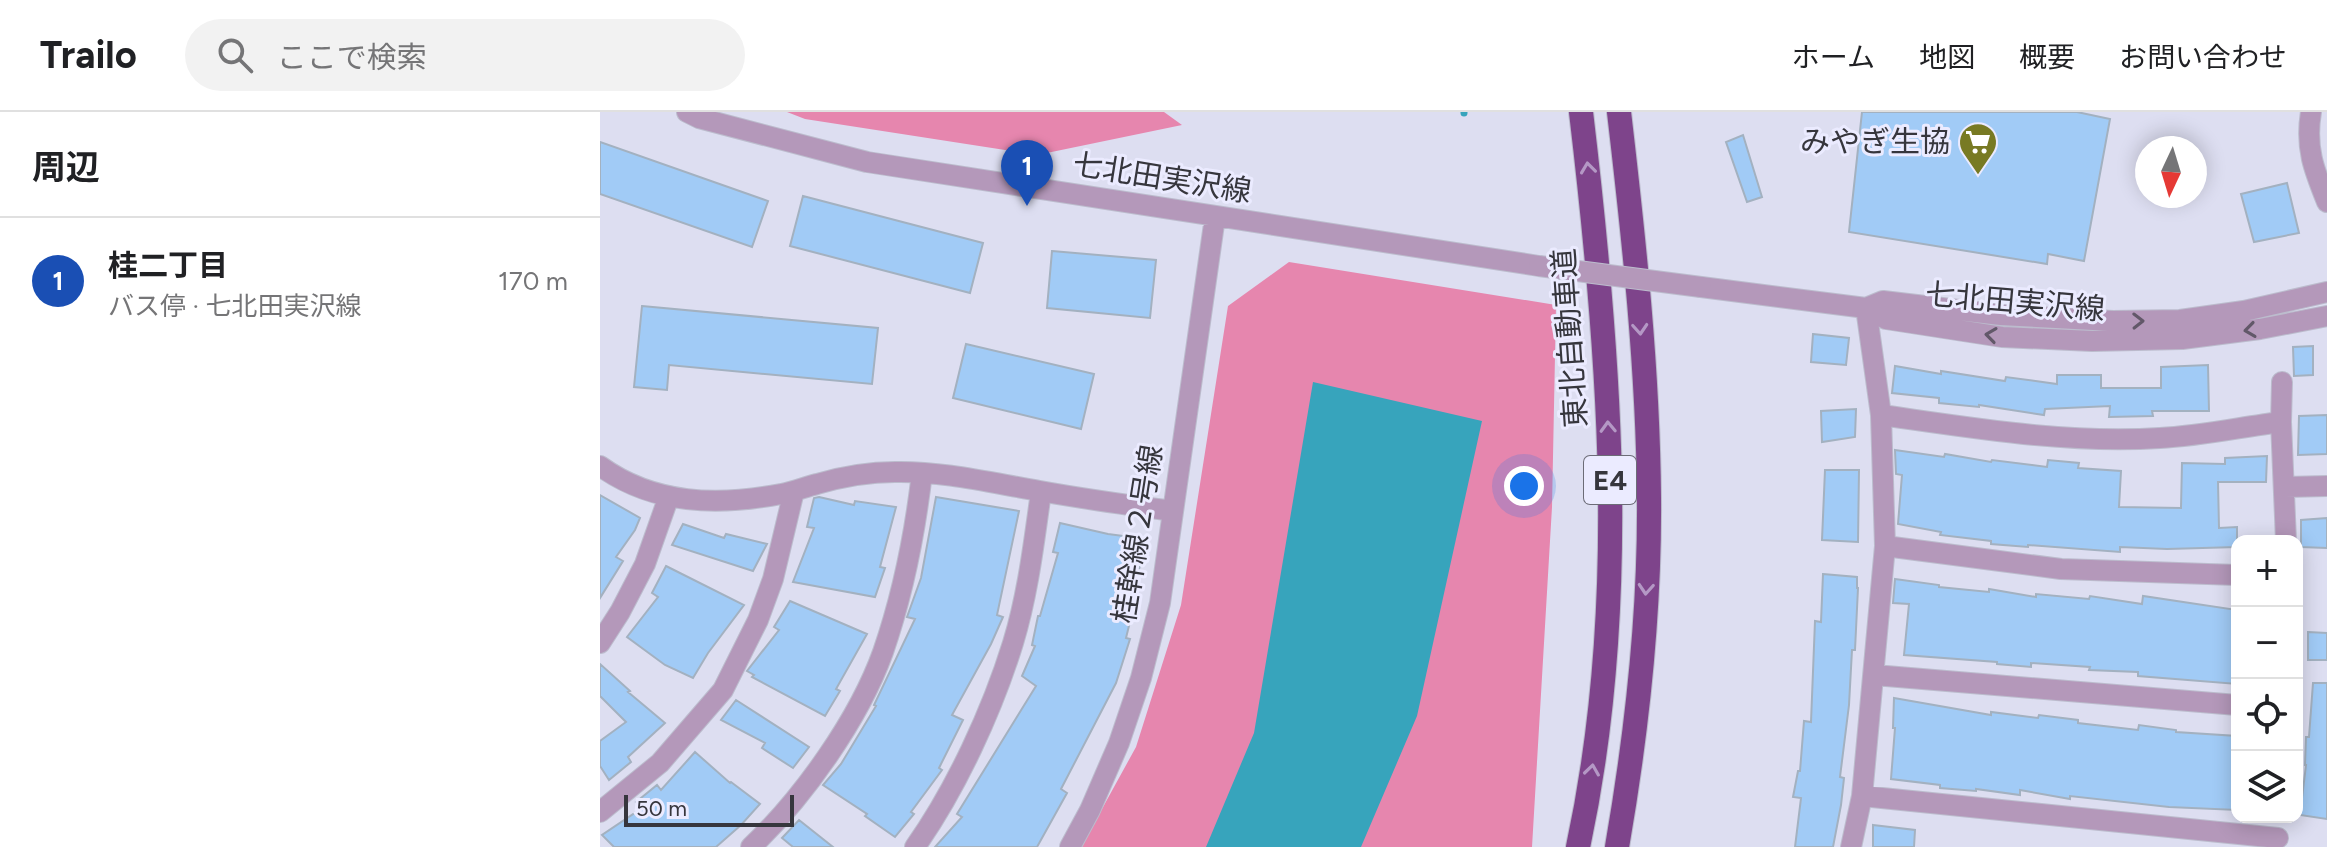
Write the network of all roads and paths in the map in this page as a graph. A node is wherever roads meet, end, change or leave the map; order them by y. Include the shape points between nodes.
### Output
1 (687, 112) edge
2 (1581, 112) edge
3 (1619, 112) edge
4 (2311, 112) edge
5 (2327, 202) edge
6 (1215, 217) junction
7 (2327, 292) edge
8 (1866, 308) junction
9 (2327, 316) edge
10 (2282, 382) dead end
11 (1881, 415) junction
12 (2281, 422) junction
13 (600, 466) edge
14 (922, 473) junction
15 (2327, 486) edge
16 (2284, 487) junction
17 (794, 491) junction
18 (1041, 492) junction
19 (669, 496) junction
20 (1173, 511) junction
21 (2286, 535) edge
22 (1885, 546) junction
23 (2231, 575) edge
24 (600, 603) edge
25 (620, 612) junction
26 (600, 643) edge
27 (1874, 675) junction
28 (2231, 705) edge
29 (1862, 796) junction
30 (600, 812) edge
31 (2280, 823) edge
32 (2278, 843) edge
33 (751, 847) edge
34 (915, 847) edge
35 (1070, 847) edge
36 (1578, 847) edge
37 (1617, 847) edge
38 (1851, 847) edge

1 - 6 street, 七北田実沢線 via 867,162
36 -> 2 highway, 東北自動車道 / E4 via 1600,712 1609,601 1610,468 1595,225
3 -> 37 highway, E4 via 1644,371 1649,497 1638,692
4 - 5 street via 2311,162
6 - 8 street, 七北田実沢線, bridge
6 - 20 street, 桂幹線２号線
8 -> 7 street via 1883,301 2026,316 2180,320
9 -> 8 street, 七北田実沢線 via 2182,339 2092,341 2002,337 1886,319
8 - 11 street
10 - 12 street
11 - 12 street via 2088,439 2162,438
11 - 22 street
12 - 16 street
13 - 19 street via 614,477
14 - 17 street via 857,475
14 - 18 street
14 - 33 street via 910,552 882,653 862,698 801,794
15 - 16 street
16 - 21 street
17 - 19 street via 711,503
17 - 30 street via 768,593 723,690 660,763
18 - 20 street
18 - 34 street via 1025,591 1005,665 950,791
19 - 25 street via 645,564
20 - 35 street, 桂幹線２号線 via 1160,603 1141,678 1109,767
22 - 23 street via 2061,569
22 - 27 street
24 - 25 street
25 - 26 street
27 - 28 street
27 - 29 street
29 - 32 street
29 - 38 street
31 - 32 street

